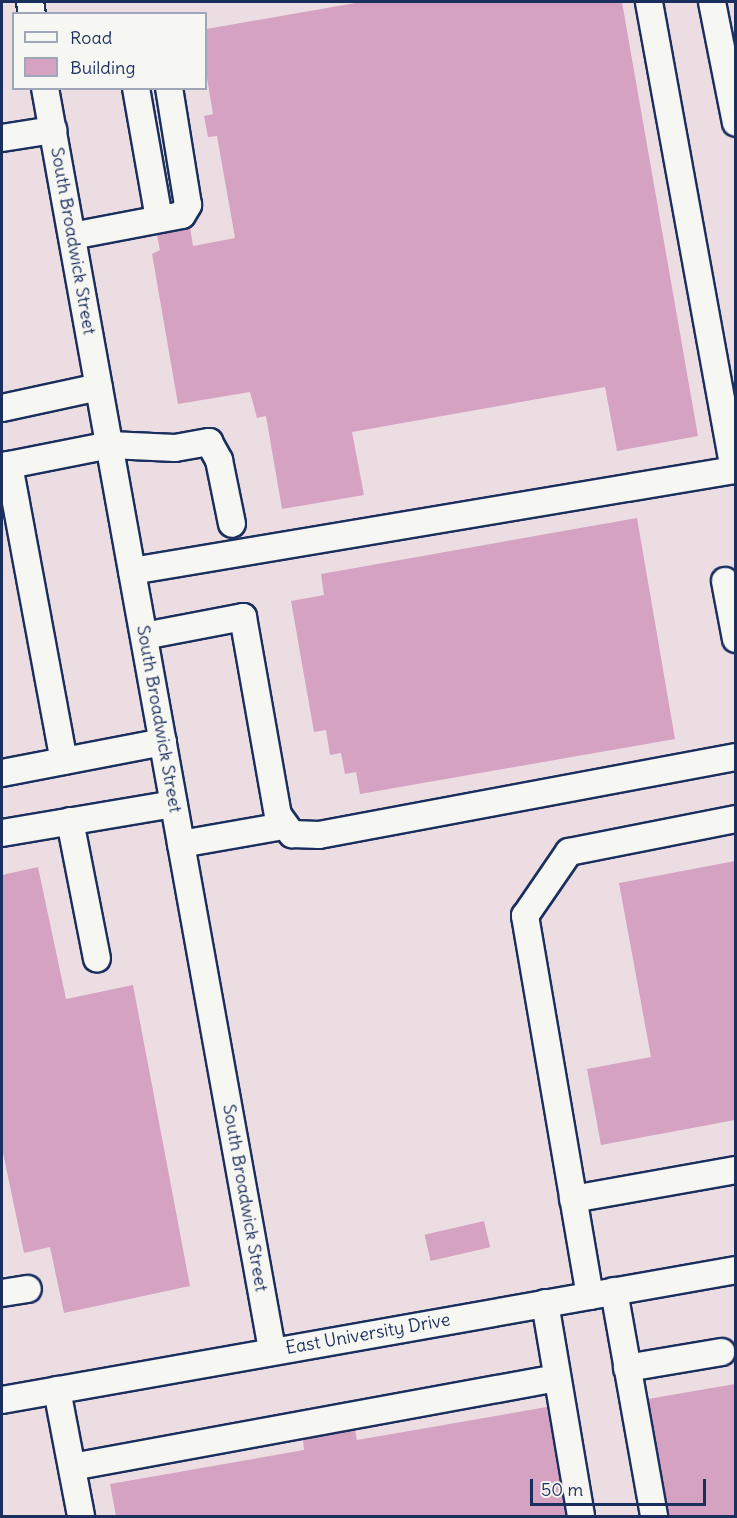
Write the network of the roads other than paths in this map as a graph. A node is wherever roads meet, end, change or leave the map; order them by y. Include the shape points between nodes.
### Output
1 (649, 2) edge
2 (712, 2) edge
3 (45, 90) edge
4 (136, 90) edge
5 (169, 90) edge
6 (735, 123) edge
7 (53, 130) junction
8 (2, 138) edge
9 (159, 219) junction
10 (72, 236) junction
11 (99, 387) junction
12 (2, 406) edge
13 (110, 445) junction
14 (5, 465) edge
15 (232, 524) dead end
16 (132, 571) junction
17 (725, 581) dead end
18 (144, 636) junction
19 (735, 639) edge
20 (163, 742) junction
21 (735, 757) edge
22 (64, 761) junction
23 (2, 773) edge
24 (174, 804) junction
25 (735, 819) edge
26 (70, 821) junction
27 (283, 826) junction
28 (2, 833) edge
29 (181, 844) junction
30 (97, 958) dead end
31 (735, 1170) edge
32 (573, 1198) junction
33 (735, 1270) edge
34 (28, 1288) dead end
35 (2, 1293) edge
36 (602, 1293) junction
37 (545, 1303) junction
38 (272, 1350) junction
39 (722, 1352) dead end
40 (627, 1368) junction
41 (558, 1378) junction
42 (57, 1390) junction
43 (2, 1400) edge
44 (72, 1467) junction
45 (81, 1516) edge
46 (581, 1516) edge
47 (654, 1516) edge

1 - 16 street via 734,470
2 - 6 street
3 - 7 street, South Broadwick Street
4 - 9 street
5 - 9 street via 188,205 182,215
7 - 8 street
7 - 10 street, South Broadwick Street
9 - 10 street
10 - 11 street, South Broadwick Street
11 - 12 street
11 - 13 street, South Broadwick Street
13 - 14 street
13 - 15 street via 175,448 209,442 219,460
13 - 16 street, South Broadwick Street
14 - 22 street
16 - 18 street, South Broadwick Street
17 - 19 street
18 - 20 street, South Broadwick Street
18 - 27 street via 243,617
20 - 22 street
20 - 24 street, South Broadwick Street
21 - 27 street via 320,835 292,834
22 - 23 street
24 - 26 street
24 - 29 street, South Broadwick Street
25 - 32 street via 569,852 525,916
26 - 28 street
26 - 30 street
27 - 29 street
29 - 38 street, South Broadwick Street
31 - 32 street
32 - 36 street
33 - 36 street, East University Drive
34 - 35 street
36 - 37 street, East University Drive
36 - 40 street
37 - 38 street, East University Drive
37 - 41 street
38 - 42 street, East University Drive
39 - 40 street
40 - 47 street
41 - 44 street
41 - 46 street
42 - 43 street, East University Drive
42 - 44 street
44 - 45 street

